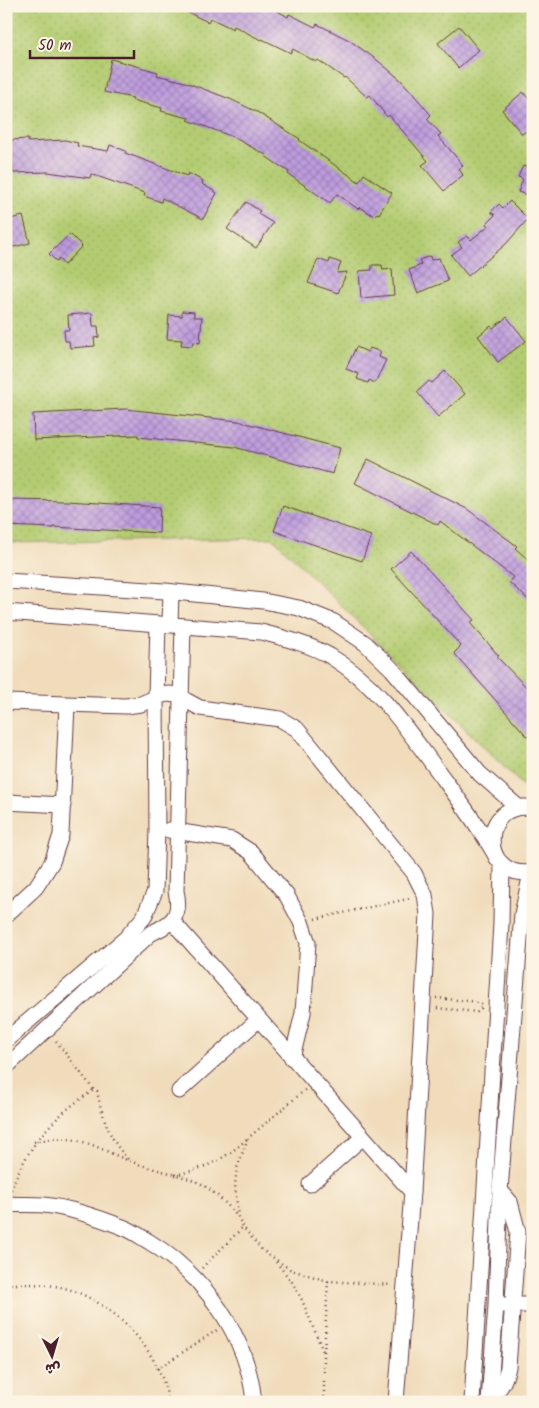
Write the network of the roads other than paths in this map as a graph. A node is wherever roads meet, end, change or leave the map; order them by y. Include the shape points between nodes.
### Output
1 (6, 581) edge
2 (171, 592) junction
3 (6, 612) edge
4 (170, 624) junction
5 (156, 697) junction
6 (182, 698) junction
7 (6, 702) edge
8 (68, 705) junction
9 (6, 802) edge
10 (63, 806) junction
11 (526, 807) edge
12 (157, 830) junction
13 (178, 831) junction
14 (493, 851) junction
15 (502, 864) junction
16 (532, 872) edge
17 (154, 891) junction
18 (176, 891) junction
19 (9, 910) edge
20 (172, 921) junction
21 (258, 1020) junction
22 (6, 1040) edge
23 (292, 1058) junction
24 (6, 1066) edge
25 (179, 1091) dead end
26 (363, 1137) junction
27 (310, 1184) dead end
28 (500, 1190) junction
29 (412, 1192) junction
30 (7, 1204) edge
31 (478, 1303) junction
32 (513, 1304) junction
33 (496, 1305) junction
34 (533, 1305) edge
35 (489, 1401) edge
36 (254, 1402) edge
37 (396, 1402) edge
38 (472, 1402) edge

1 - 2 street
2 - 4 street
2 - 11 street via 262,600 298,608 334,622 366,644 392,669 480,774
3 - 4 street
4 - 5 street
4 - 6 street
4 - 14 street via 261,632 295,641 328,655 358,675 383,699 476,823
5 - 6 street via 169,694
5 - 8 street via 126,706
5 - 12 street
6 - 13 street
6 - 29 street via 200,708 280,719 296,728 414,873 425,895 428,914
7 - 8 street
8 - 10 street
9 - 10 street
10 - 19 street via 61,835 52,862 36,887
11 - 14 street via 504,814 498,820 492,835
12 - 13 street
12 - 17 street
13 - 18 street
13 - 23 street via 232,840 251,852 287,896 301,922 308,951 303,1013
14 - 15 street
15 - 16 street via 515,872
15 - 31 street via 502,916
16 - 28 street via 522,914
17 - 18 street
17 - 22 street via 144,917 126,938
18 - 20 street via 178,908
20 - 21 street
20 - 24 street via 150,934
21 - 23 street
21 - 25 street
23 - 26 street
26 - 27 street
26 - 29 street
28 - 32 street via 510,1202 518,1232
28 - 33 street
29 - 37 street
30 - 36 street via 46,1206 87,1215 127,1228 162,1250 194,1277 228,1323 248,1371
31 - 33 street
31 - 38 street
32 - 33 street
32 - 34 street
32 - 35 street via 506,1376
33 - 35 street

